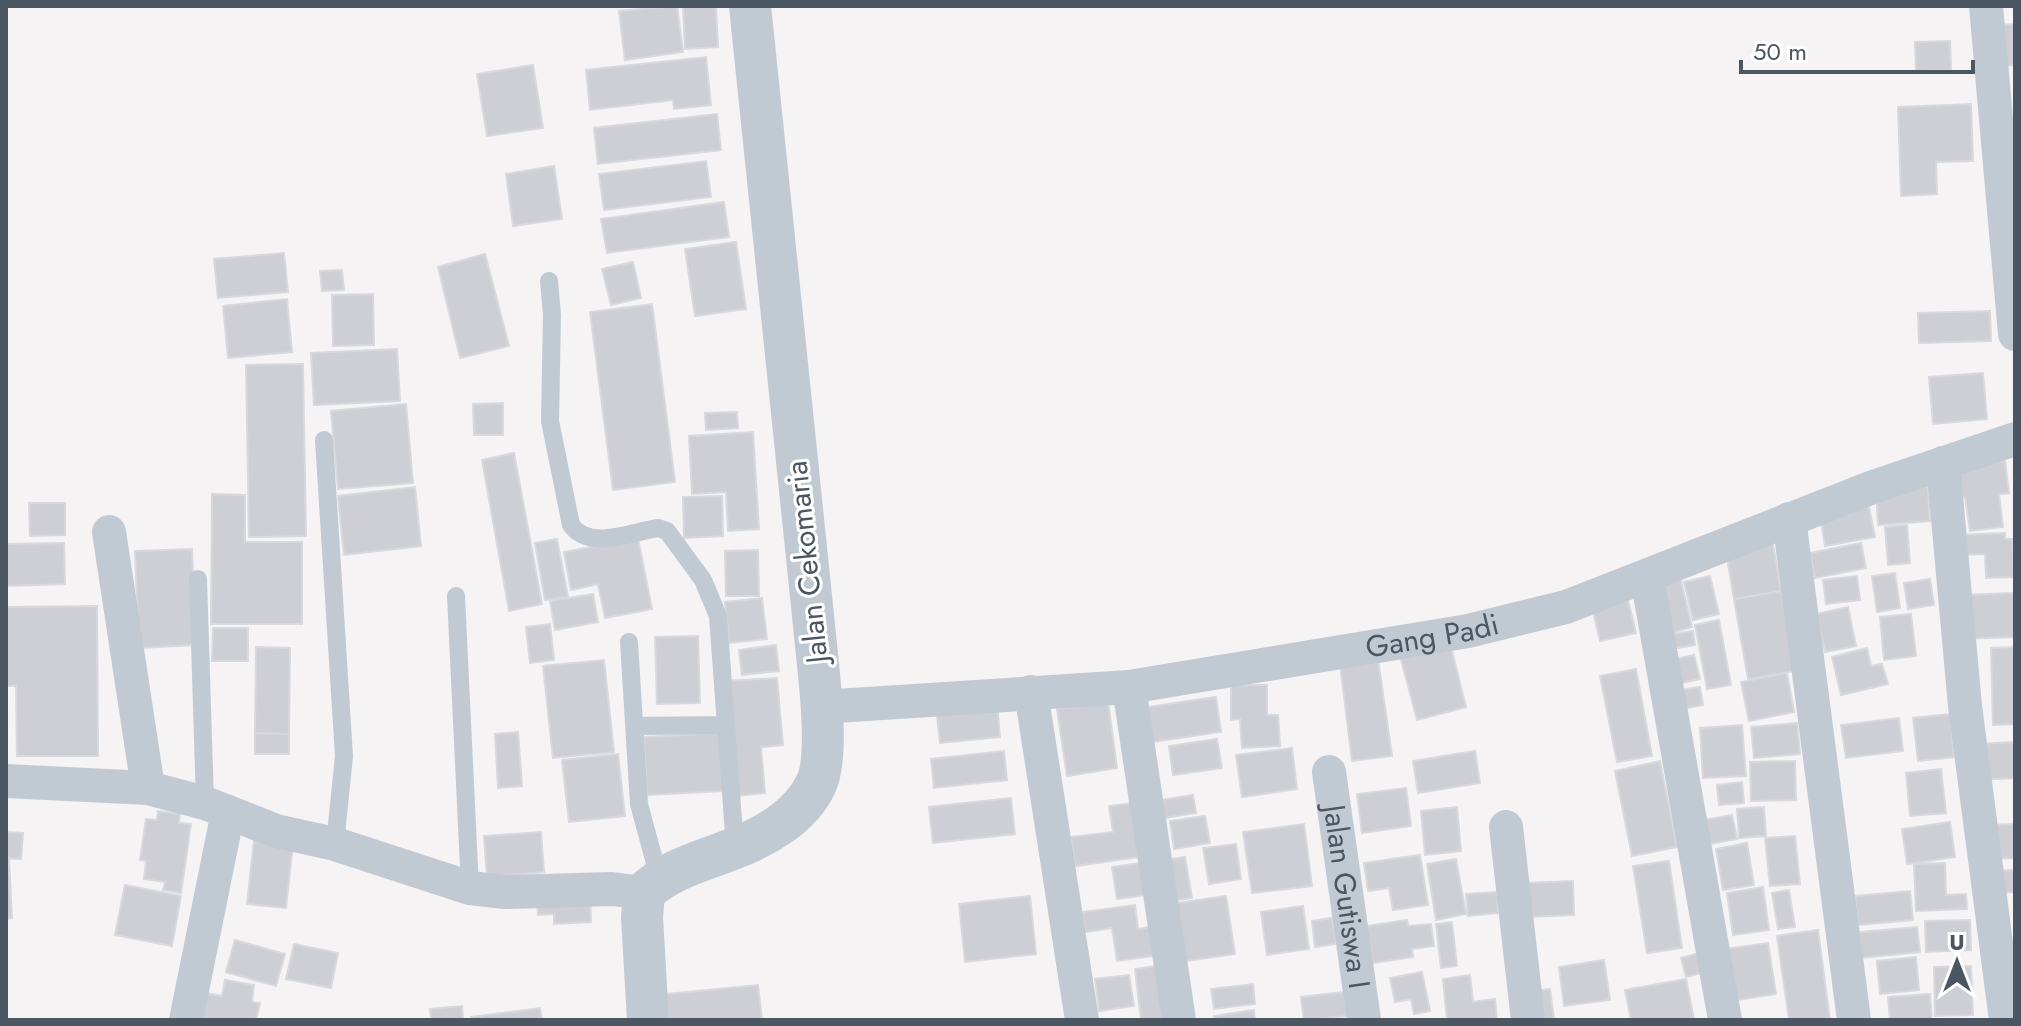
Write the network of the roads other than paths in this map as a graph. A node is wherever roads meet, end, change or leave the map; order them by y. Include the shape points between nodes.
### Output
1 (750, 6) edge
2 (1986, 6) edge
3 (549, 281) dead end
4 (2015, 334) edge
5 (2015, 439) edge
6 (324, 440) dead end
7 (1943, 463) junction
8 (1789, 519) junction
9 (109, 532) dead end
10 (198, 579) dead end
11 (1648, 582) dead end
12 (456, 596) dead end
13 (629, 642) dead end
14 (1129, 687) junction
15 (1031, 692) junction
16 (821, 707) junction
17 (726, 725) junction
18 (634, 726) junction
19 (1329, 772) dead end
20 (6, 781) edge
21 (148, 788) junction
22 (216, 807) junction
23 (1506, 827) dead end
24 (335, 844) junction
25 (735, 848) junction
26 (652, 886) junction
27 (470, 888) junction
28 (186, 1020) edge
29 (648, 1020) edge
30 (1082, 1020) edge
31 (1179, 1020) edge
32 (1364, 1020) edge
33 (1528, 1020) edge
34 (1725, 1020) edge
35 (1854, 1020) edge
36 (2006, 1020) edge

1 - 16 street, Jalan Cekomaria
2 - 4 street
3 - 17 lane via 550,421 571,525 591,539 667,531 703,580 718,616
5 - 7 street, Gang Padi
6 - 24 lane via 344,756
7 - 8 street, Gang Padi
7 - 36 street via 1965,706
8 - 14 street, Gang Padi via 1566,607 1468,631
8 - 35 street
9 - 21 street
10 - 22 lane
11 - 34 street
12 - 27 lane
13 - 18 lane
14 - 15 street, Gang Padi
14 - 31 street
15 - 16 street, Gang Padi
15 - 30 street
16 - 25 street, Jalan Cekomaria via 817,782 786,821
17 - 18 lane
17 - 25 lane
18 - 26 lane
19 - 32 street, Jalan Gutiswa I
20 - 21 street
21 - 22 street
22 - 24 street via 276,831
22 - 28 street
23 - 33 street
24 - 27 street
25 - 26 street, Jalan Cekomaria
26 - 27 street via 505,892
26 - 29 street via 642,917

